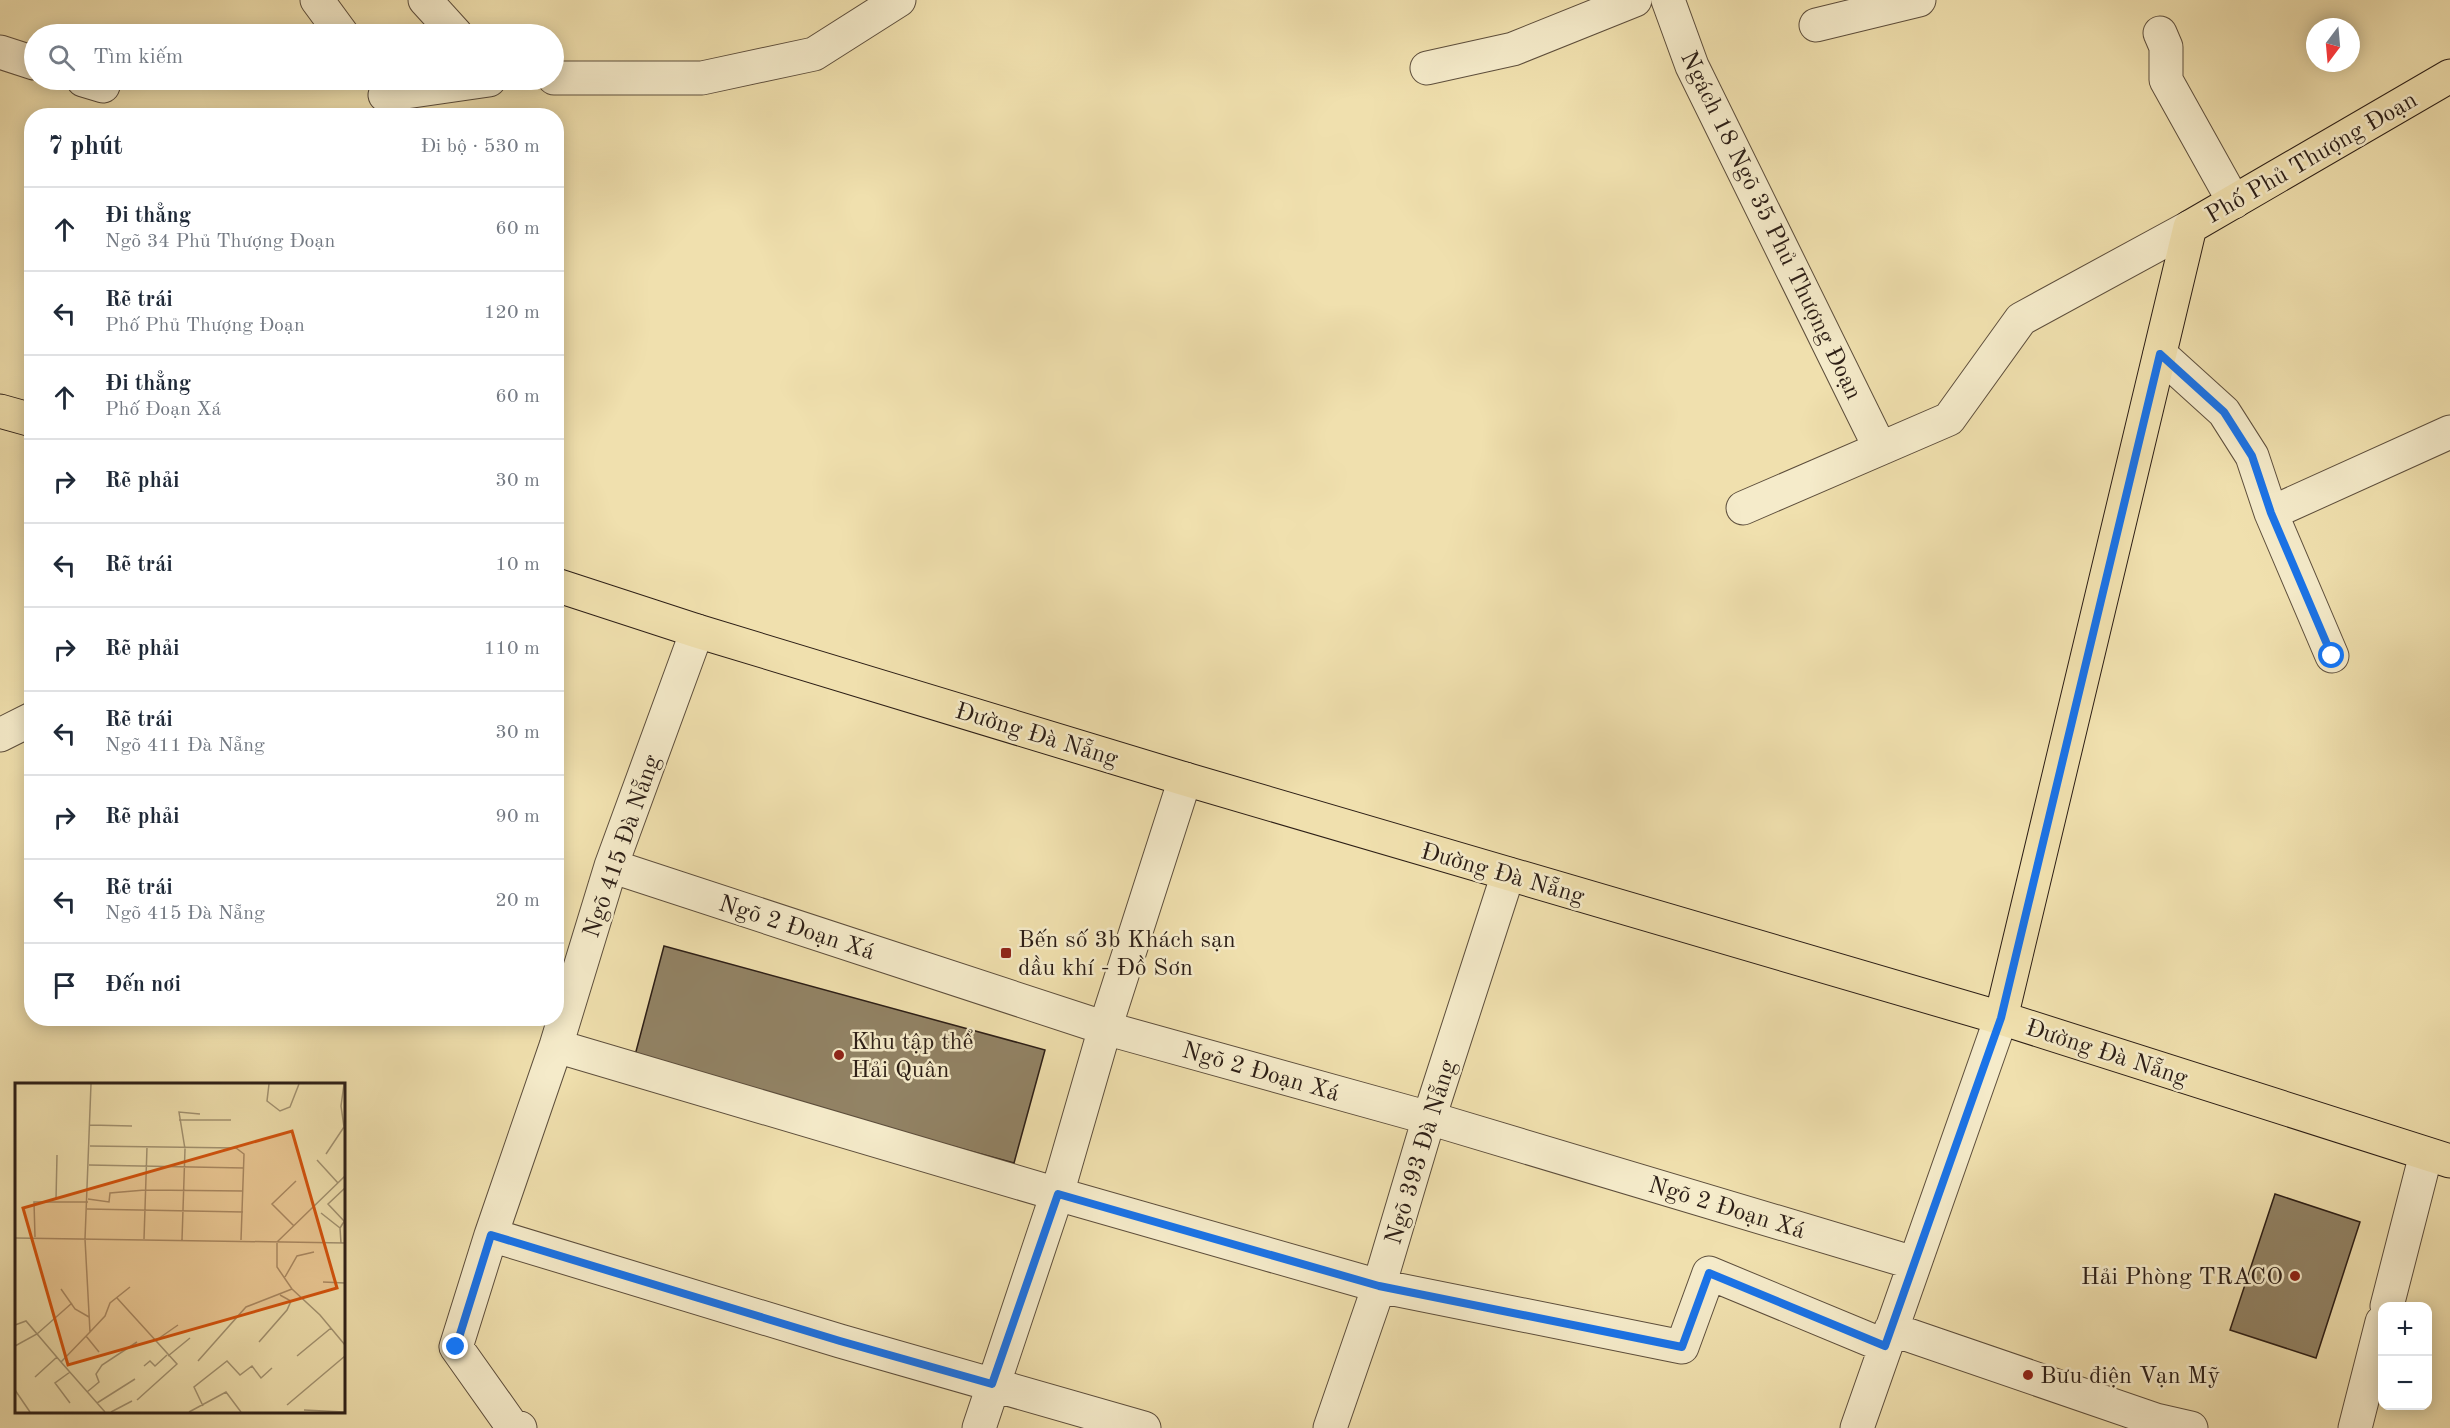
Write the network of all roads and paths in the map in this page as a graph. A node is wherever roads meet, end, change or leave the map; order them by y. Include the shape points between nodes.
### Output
1 (317, 0) edge
2 (425, 0) edge
3 (899, 0) edge
4 (1635, 0) edge
5 (1668, 0) edge
6 (1919, 0) edge
7 (335, 24) edge
8 (447, 24) edge
9 (1816, 25) dead end
10 (2160, 33) dead end
11 (0, 52) edge
12 (24, 60) edge
13 (1428, 68) dead end
14 (2450, 76) edge
15 (564, 78) edge
16 (427, 90) edge
17 (383, 97) edge
18 (2234, 202) junction
19 (2190, 227) junction
20 (2160, 354) junction
21 (0, 411) edge
22 (24, 418) edge
23 (2450, 432) edge
24 (1880, 448) junction
25 (1743, 508) dead end
26 (2271, 513) junction
27 (564, 588) edge
28 (697, 631) junction
29 (2332, 656) dead end
30 (24, 723) edge
31 (0, 735) edge
32 (1185, 779) junction
33 (611, 866) junction
34 (1508, 874) junction
35 (2001, 1018) junction
36 (564, 1020) edge
37 (562, 1026) edge
38 (1105, 1028) junction
39 (556, 1046) junction
40 (1429, 1118) junction
41 (2438, 1157) edge
42 (1058, 1194) junction
43 (491, 1235) junction
44 (1914, 1263) junction
45 (1379, 1286) junction
46 (2387, 1302) edge
47 (1888, 1337) junction
48 (2378, 1338) edge
49 (992, 1384) junction
50 (2155, 1424) edge
51 (516, 1427) edge
52 (979, 1428) edge
53 (1144, 1428) edge
54 (1330, 1428) edge
55 (1857, 1428) edge
56 (2191, 1428) edge
57 (2355, 1428) edge

1 - 7 street
2 - 8 street
3 - 15 street via 814,54 702,78
4 - 13 street via 1513,49
5 - 24 street, Ngách 18 Ngõ 35 Phủ Thượng Đoạn via 1692,66
6 - 9 street
10 - 18 street via 2166,47 2166,80
11 - 12 street
14 - 18 main road, Phố Phủ Thượng Đoạn
16 - 17 street
18 - 19 main road, Phố Phủ Thượng Đoạn
19 - 20 main road, Phố Phủ Thượng Đoạn
19 - 24 street via 2021,320 1949,419
20 - 26 street via 2224,412 2252,456
20 - 35 main road, Phố Phủ Thượng Đoạn
21 - 22 main road
23 - 26 street
24 - 25 street
26 - 29 street
27 - 28 main road, Đường Đà Nẵng
28 - 32 main road, Đường Đà Nẵng
28 - 33 street, Ngõ 415 Đà Nẵng
30 - 31 street
32 - 34 main road, Đường Đà Nẵng
32 - 38 street
33 - 36 street, Ngõ 415 Đà Nẵng
33 - 38 street, Ngõ 2 Đoạn Xá
34 - 35 main road, Đường Đà Nẵng
34 - 40 street, Ngõ 393 Đà Nẵng
35 - 41 main road, Đường Đà Nẵng
35 - 44 street
37 - 39 street, Ngõ 415 Đà Nẵng
38 - 40 street, Ngõ 2 Đoạn Xá
38 - 42 street
39 - 42 street
39 - 43 street, Ngõ 415 Đà Nẵng
40 - 44 street, Ngõ 2 Đoạn Xá
40 - 45 street, Ngõ 393 Đà Nẵng
41 - 46 street
42 - 45 street
42 - 49 street
43 - 49 street
43 - 51 street, Ngõ 415 Đà Nẵng via 456,1347
44 - 47 street
45 - 47 street via 1682,1347 1709,1273
45 - 54 street, Ngõ 393 Đà Nẵng
47 - 50 street
47 - 55 street
48 - 57 street
49 - 52 street
49 - 53 street
50 - 56 street

